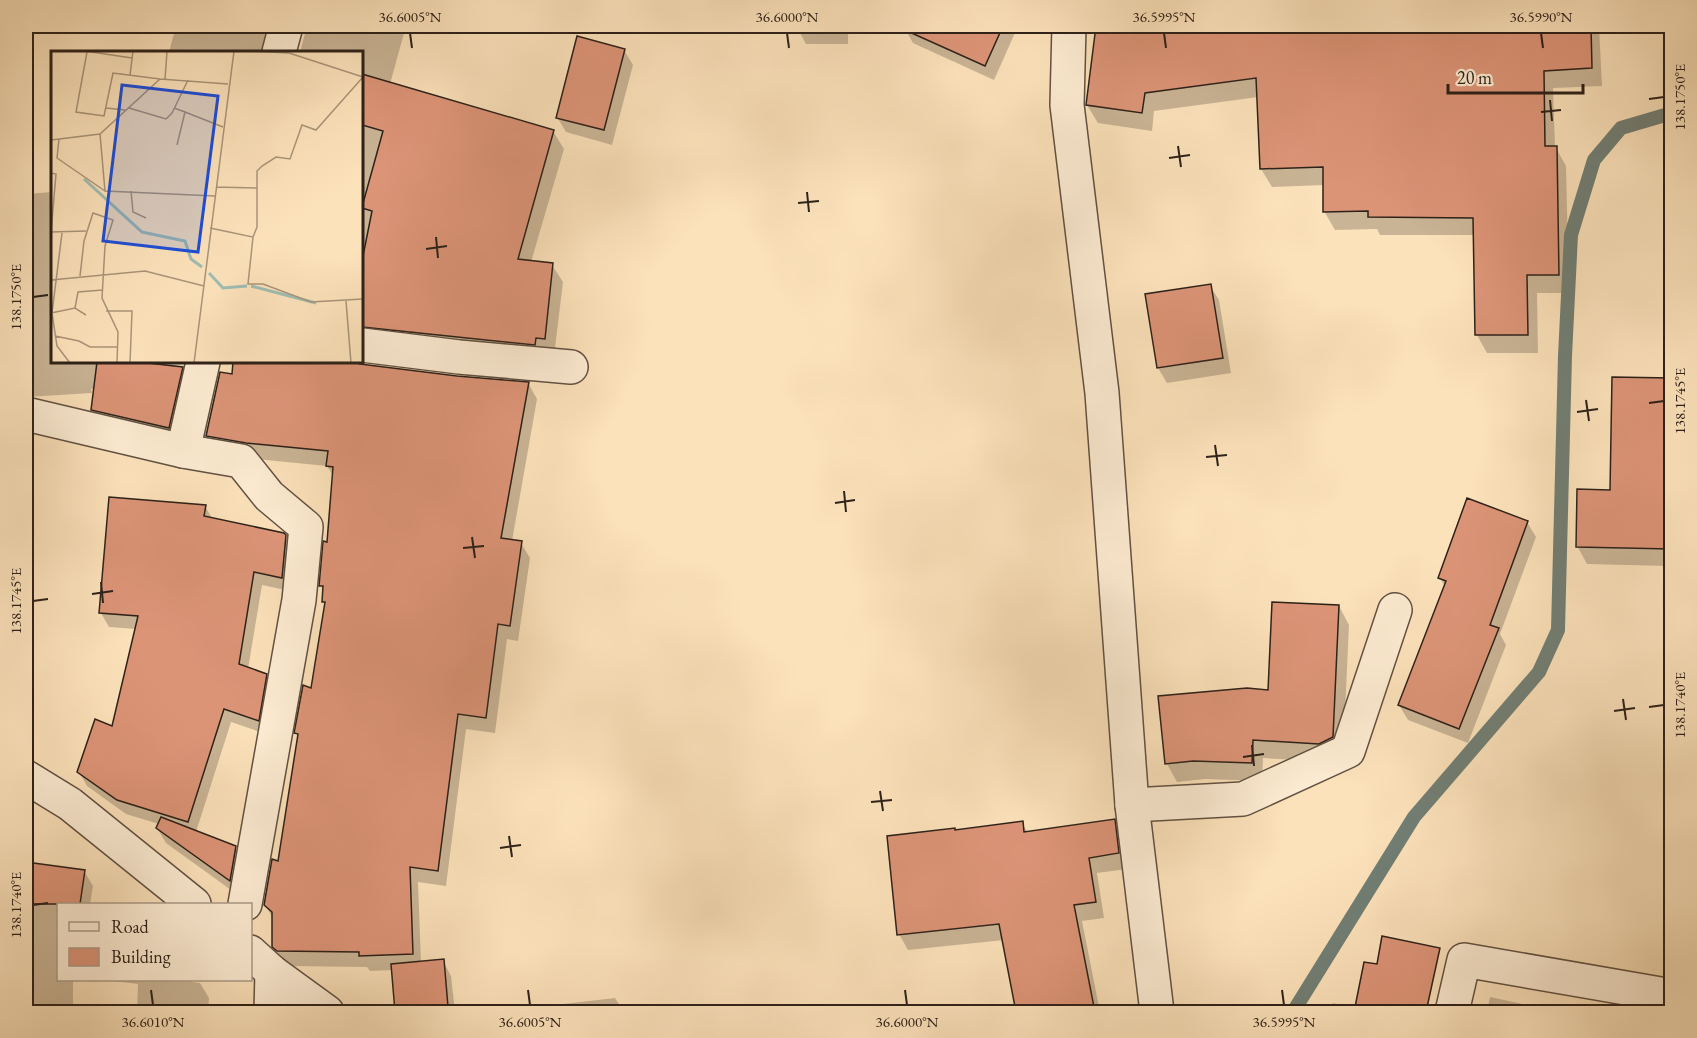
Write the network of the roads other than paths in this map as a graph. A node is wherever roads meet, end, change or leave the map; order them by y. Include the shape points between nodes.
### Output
1 (286, 26) edge
2 (1069, 26) edge
3 (279, 51) edge
4 (363, 345) edge
5 (203, 363) edge
6 (571, 367) dead end
7 (26, 414) edge
8 (183, 452) junction
9 (1395, 610) dead end
10 (26, 777) edge
11 (1132, 805) junction
12 (193, 903) edge
13 (245, 903) edge
14 (261, 962) edge
15 (1671, 996) edge
16 (271, 1012) edge
17 (327, 1012) edge
18 (1157, 1012) edge
19 (1452, 1012) edge

1 - 3 street
2 - 11 street via 1067,105 1102,393
4 - 6 street
5 - 8 street
7 - 8 street
8 - 13 street via 241,461 269,496 306,527 299,600
9 - 11 street via 1348,751 1243,799
10 - 12 street via 70,804
11 - 18 street
14 - 16 street
14 - 17 street
15 - 19 street via 1464,960

